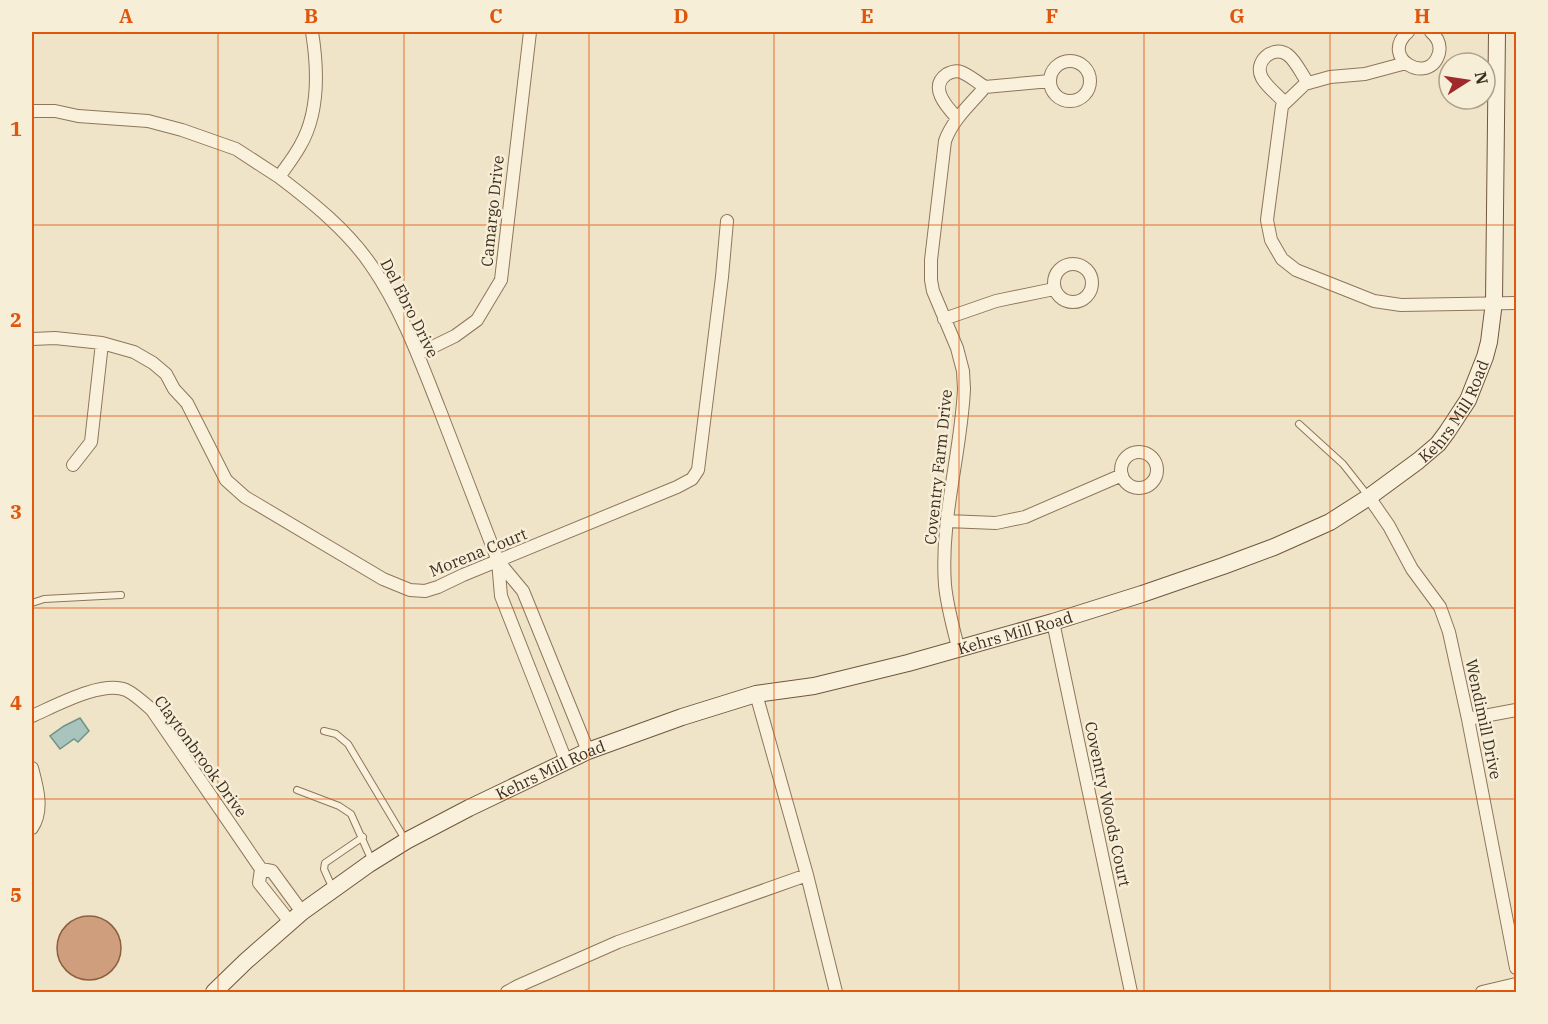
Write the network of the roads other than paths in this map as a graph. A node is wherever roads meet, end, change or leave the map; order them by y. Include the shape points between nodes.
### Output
1 (312, 32) edge
2 (530, 32) edge
3 (1408, 32) edge
4 (1431, 32) edge
5 (1497, 32) edge
6 (1406, 63) junction
7 (1050, 81) dead end
8 (1308, 83) junction
9 (985, 87) junction
10 (1285, 103) junction
11 (32, 111) edge
12 (957, 118) junction
13 (279, 177) junction
14 (727, 220) dead end
15 (1054, 289) dead end
16 (1494, 302) junction
17 (1516, 303) edge
18 (944, 319) junction
19 (32, 339) edge
20 (102, 343) junction
21 (418, 354) junction
22 (1299, 424) dead end
23 (73, 465) dead end
24 (1122, 475) dead end
25 (1369, 497) junction
26 (947, 521) junction
27 (498, 561) junction
28 (121, 595) dead end
29 (32, 603) edge
30 (1053, 622) junction
31 (958, 647) junction
32 (756, 694) junction
33 (1516, 710) edge
34 (32, 716) edge
35 (1468, 719) junction
36 (324, 731) dead end
37 (588, 750) junction
38 (566, 761) junction
39 (32, 768) edge
40 (297, 790) dead end
41 (32, 828) edge
42 (363, 837) junction
43 (406, 841) junction
44 (373, 862) junction
45 (807, 875) junction
46 (334, 889) junction
47 (296, 917) junction
48 (1516, 968) edge
49 (1516, 984) edge
50 (214, 993) edge
51 (507, 993) edge
52 (836, 993) edge
53 (1131, 993) edge
54 (1482, 993) edge

1 - 13 street via 317,80 309,125 301,145
2 - 21 street, Camargo Drive via 501,280 477,320
3 - 6 street via 1399,45
4 - 6 street via 1439,42 1435,61 1418,69
5 - 16 main road, Kehrs Mill Road
6 - 8 street
7 - 9 street
8 - 10 street
8 - 10 street via 1287,55 1276,52 1266,56 1260,66 1261,77
9 - 12 street, Coventry Farm Drive
9 - 12 street via 962,72 944,77 940,96
10 - 16 street via 1267,220 1271,240 1282,259 1296,270 1374,301
11 - 13 street, Del Ebro Drive via 148,121 182,130 236,149
12 - 18 street, Coventry Farm Drive via 945,141 930,260 933,291
13 - 21 street, Del Ebro Drive via 329,218 370,264
14 - 27 street, Morena Court via 698,470 692,479
15 - 18 street via 996,301
16 - 17 street
16 - 25 main road, Kehrs Mill Road via 1485,357 1456,419 1428,453
18 - 26 street, Coventry Farm Drive via 957,348 964,389
19 - 20 street, Morena Court
20 - 23 street via 91,442
20 - 27 street, Morena Court via 134,352 165,374 196,419 226,480 245,497 383,579 424,591
21 - 27 street, Del Ebro Drive
22 - 25 lane via 1342,464
24 - 26 street via 1025,517 996,523
25 - 30 main road, Kehrs Mill Road via 1330,522 1274,547
25 - 35 street, Wendimill Drive via 1440,607
26 - 31 street, Coventry Farm Drive via 945,585
27 - 37 street, Del Ebro Drive via 523,591
27 - 38 street, Del Ebro Drive via 501,596
28 - 29 lane
30 - 31 main road, Kehrs Mill Road
30 - 53 street, Coventry Woods Court
31 - 32 main road, Kehrs Mill Road via 814,686
32 - 37 main road, Kehrs Mill Road
32 - 45 street
33 - 35 street
34 - 47 street, Claytonbrook Drive via 108,687 136,696 152,710 261,869 259,883
35 - 48 street, Wendimill Drive
36 - 43 lane via 336,734 348,744
37 - 38 main road, Kehrs Mill Road
38 - 43 main road, Kehrs Mill Road
39 - 41 street via 39,805
40 - 42 lane via 344,809
42 - 44 lane
42 - 46 lane via 325,863
43 - 44 main road, Kehrs Mill Road
44 - 46 main road, Kehrs Mill Road
45 - 51 street via 618,942
45 - 52 street
46 - 47 main road, Kehrs Mill Road
47 - 50 main road, Kehrs Mill Road
49 - 54 street

